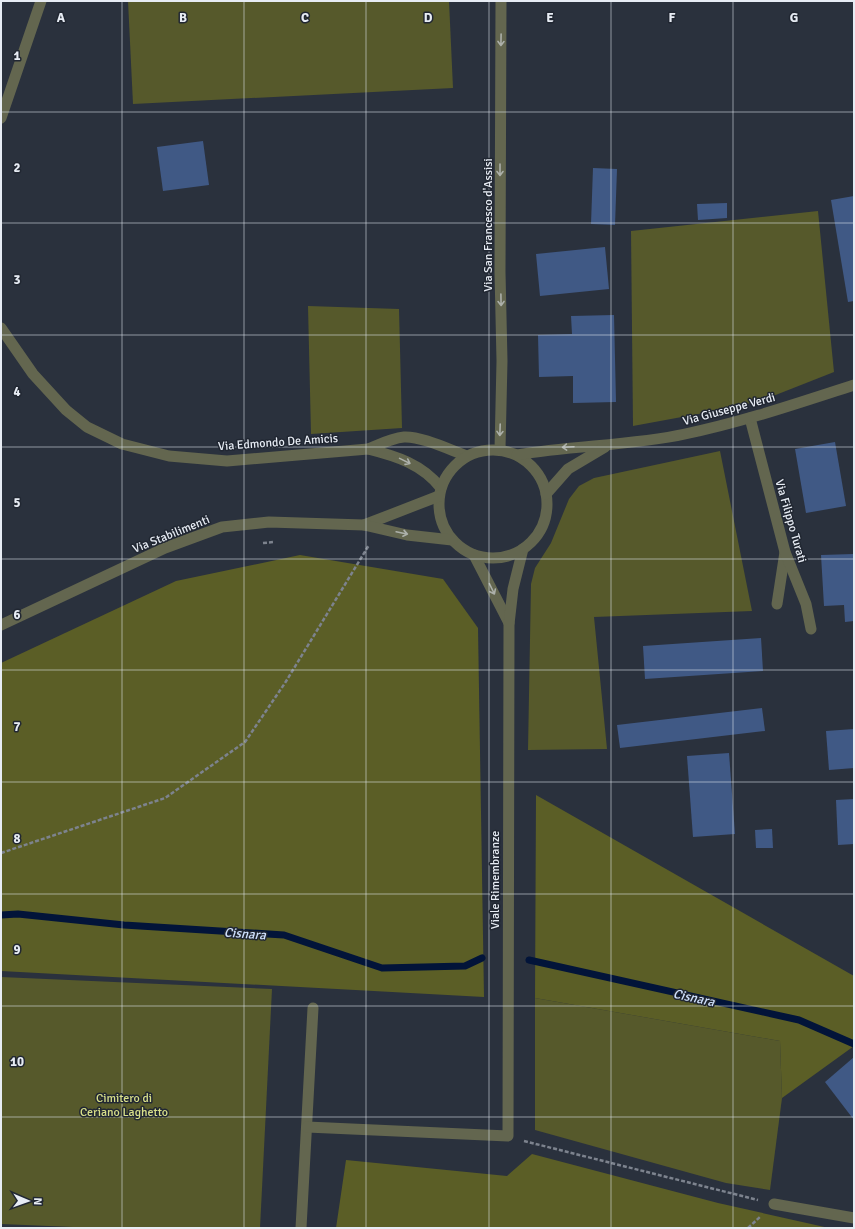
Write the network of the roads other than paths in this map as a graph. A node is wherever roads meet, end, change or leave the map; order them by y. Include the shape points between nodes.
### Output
1 (41, 1) edge
2 (502, 1) edge
3 (1, 118) edge
4 (1, 328) edge
5 (854, 385) edge
6 (750, 418) junction
7 (607, 445) junction
8 (368, 449) junction
9 (500, 450) junction
10 (517, 454) junction
11 (467, 456) junction
12 (440, 492) junction
13 (546, 494) junction
14 (364, 525) junction
15 (452, 540) junction
16 (523, 549) junction
17 (785, 552) junction
18 (474, 555) junction
19 (777, 604) dead end
20 (509, 624) junction
21 (1, 625) edge
22 (811, 629) dead end
23 (313, 1008) dead end
24 (307, 1127) junction
25 (774, 1204) road end
26 (854, 1218) edge
27 (301, 1228) edge

1 - 3 street
2 -> 9 street, Via San Francesco d'Assisi
4 - 8 street, Via Edmondo De Amicis via 33,374 66,410 87,427 122,444 169,456 227,461
5 - 6 street, Via Giuseppe Verdi
6 - 7 street, Via Giuseppe Verdi via 684,434
6 - 17 street, Via Filippo Turati
7 -> 10 street, Via Giuseppe Verdi via 554,448
7 - 13 street, Via Giuseppe Verdi via 568,469
8 - 11 street, Via Edmondo De Amicis via 405,437
8 -> 12 street, Via Edmondo De Amicis via 406,460 434,479
9 - 10 street
9 - 11 street via 477,451
10 - 13 street via 531,464 541,478
11 - 12 street via 450,470
12 - 14 street, Via Stabilimenti
12 - 15 street via 440,519
13 - 16 street via 546,515 543,525 531,543
14 -> 15 street, Via Stabilimenti via 407,535
14 - 21 street, Via Stabilimenti via 269,522 222,527 165,548
15 - 18 street
16 - 18 street via 502,557
16 - 20 street, Viale Rimembranze via 513,589
17 - 19 street
17 - 22 street, Via Filippo Turati via 806,604
18 -> 20 street, Viale Rimembranze
20 - 24 street, Viale Rimembranze via 508,1136
23 - 24 street
24 - 27 street
25 - 26 street

